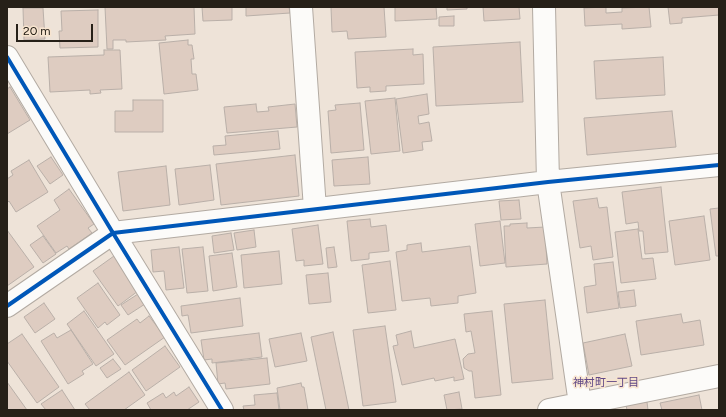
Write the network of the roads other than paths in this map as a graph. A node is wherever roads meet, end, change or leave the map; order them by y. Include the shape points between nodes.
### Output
1 (301, 7) edge
2 (544, 7) edge
3 (7, 57) edge
4 (719, 165) edge
5 (548, 182) junction
6 (316, 209) junction
7 (112, 233) junction
8 (7, 306) edge
9 (719, 376) edge
10 (581, 407) edge
11 (222, 410) edge
12 (549, 410) edge

1 - 6 street
2 - 5 street
3 - 7 street
4 - 5 street
5 - 6 street
5 - 10 street
6 - 7 street
7 - 8 street
7 - 11 street
9 - 10 street
10 - 12 street

